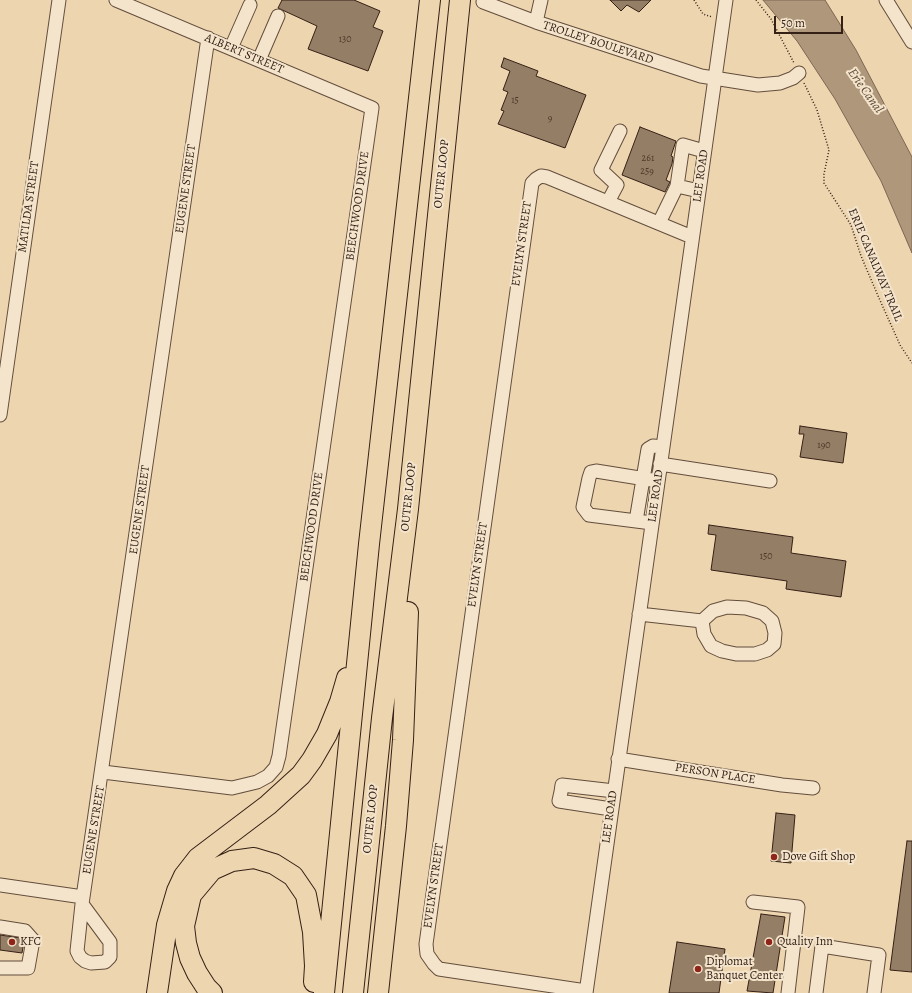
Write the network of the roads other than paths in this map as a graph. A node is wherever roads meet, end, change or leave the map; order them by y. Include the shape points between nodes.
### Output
1 (59, 0) edge
2 (116, 0) edge
3 (430, 0) edge
4 (460, 0) edge
5 (541, 0) edge
6 (726, 0) edge
7 (886, 0) edge
8 (483, 2) dead end
9 (250, 5) dead end
10 (278, 16) dead end
11 (536, 22) junction
12 (208, 38) junction
13 (912, 42) edge
14 (231, 48) junction
15 (259, 60) junction
16 (799, 73) road end
17 (715, 79) junction
18 (372, 108) joint
19 (620, 131) dead end
20 (704, 151) junction
21 (677, 186) junction
22 (699, 191) junction
23 (608, 202) junction
24 (659, 223) junction
25 (692, 237) junction
26 (0, 415) edge
27 (663, 447) junction
28 (660, 464) junction
29 (643, 478) junction
30 (658, 481) junction
31 (770, 481) dead end
32 (408, 509) junction
33 (636, 521) junction
34 (652, 523) junction
35 (369, 544) junction
36 (639, 614) junction
37 (702, 621) junction
38 (618, 759) junction
39 (102, 772) junction
40 (813, 788) dead end
41 (614, 791) junction
42 (611, 809) junction
43 (0, 885) edge
44 (753, 902) dead end
45 (0, 927) edge
46 (330, 943) junction
47 (315, 966) junction
48 (0, 968) edge
49 (537, 988) edge
50 (586, 992) edge
51 (157, 993) edge
52 (212, 993) edge
53 (313, 993) edge
54 (324, 993) edge
55 (353, 993) edge
56 (378, 993) edge
57 (788, 993) edge
58 (816, 993) edge
59 (874, 993) edge

1 - 26 street, MATILDA STREET
2 - 12 street, ALBERT STREET
3 - 35 highway
4 - 32 highway, OUTER LOOP
5 - 11 street
6 - 17 street, LEE ROAD
7 - 13 street
8 - 11 street, TROLLEY BOULEVARD
9 - 14 street
10 - 15 street
11 - 17 street, TROLLEY BOULEVARD
12 - 14 street, ALBERT STREET
12 - 39 street, EUGENE STREET
14 - 15 street, ALBERT STREET
15 - 18 street, ALBERT STREET
16 - 17 street, TROLLEY BOULEVARD via 780,83 758,85
17 - 20 street, LEE ROAD
18 - 39 street, BEECHWOOD DRIVE via 281,748 276,767 268,776 257,782 232,788
19 - 23 street via 601,170 622,187
20 - 21 street via 683,146
20 - 22 street, LEE ROAD
21 - 22 street
21 - 24 street
22 - 25 street, LEE ROAD
23 - 24 street, EVELYN STREET
23 - 49 street, EVELYN STREET via 547,177 536,178 530,189 426,944 428,954 439,969
24 - 25 street, EVELYN STREET
25 - 27 street, LEE ROAD
27 - 28 street, LEE ROAD
27 - 29 street via 650,446
28 - 30 street, LEE ROAD
28 - 31 street
29 - 30 street
29 - 33 street
29 - 33 street via 596,470 591,472 583,506 589,515
30 - 34 street, LEE ROAD
32 - 55 highway, OUTER LOOP via 382,718
32 - 56 highway via 413,548 406,637 403,740
33 - 34 street
34 - 36 street, LEE ROAD
35 - 46 highway
35 - 51 highway via 345,685 327,734 312,760 289,787 198,858 184,876 170,914
36 - 37 street
36 - 38 street, LEE ROAD
37 - 37 street via 713,611 727,607 746,608 763,613 772,621 774,644 767,650 755,654 722,651 711,646 704,634
38 - 40 street, PERSON PLACE
38 - 41 street, LEE ROAD
39 - 43 street, EUGENE STREET via 83,901
41 - 42 street, LEE ROAD
41 - 42 street via 562,785 560,792 559,801
42 - 50 street, LEE ROAD
44 - 57 street via 798,907
45 - 48 street via 25,930 33,940 28,968
46 - 47 highway
46 - 54 highway
47 - 52 highway via 308,902 293,876 274,864 254,858 232,861 212,870 191,895 184,926 190,958
47 - 53 highway
49 - 50 street, EVELYN STREET
58 - 59 street via 822,946 879,955

